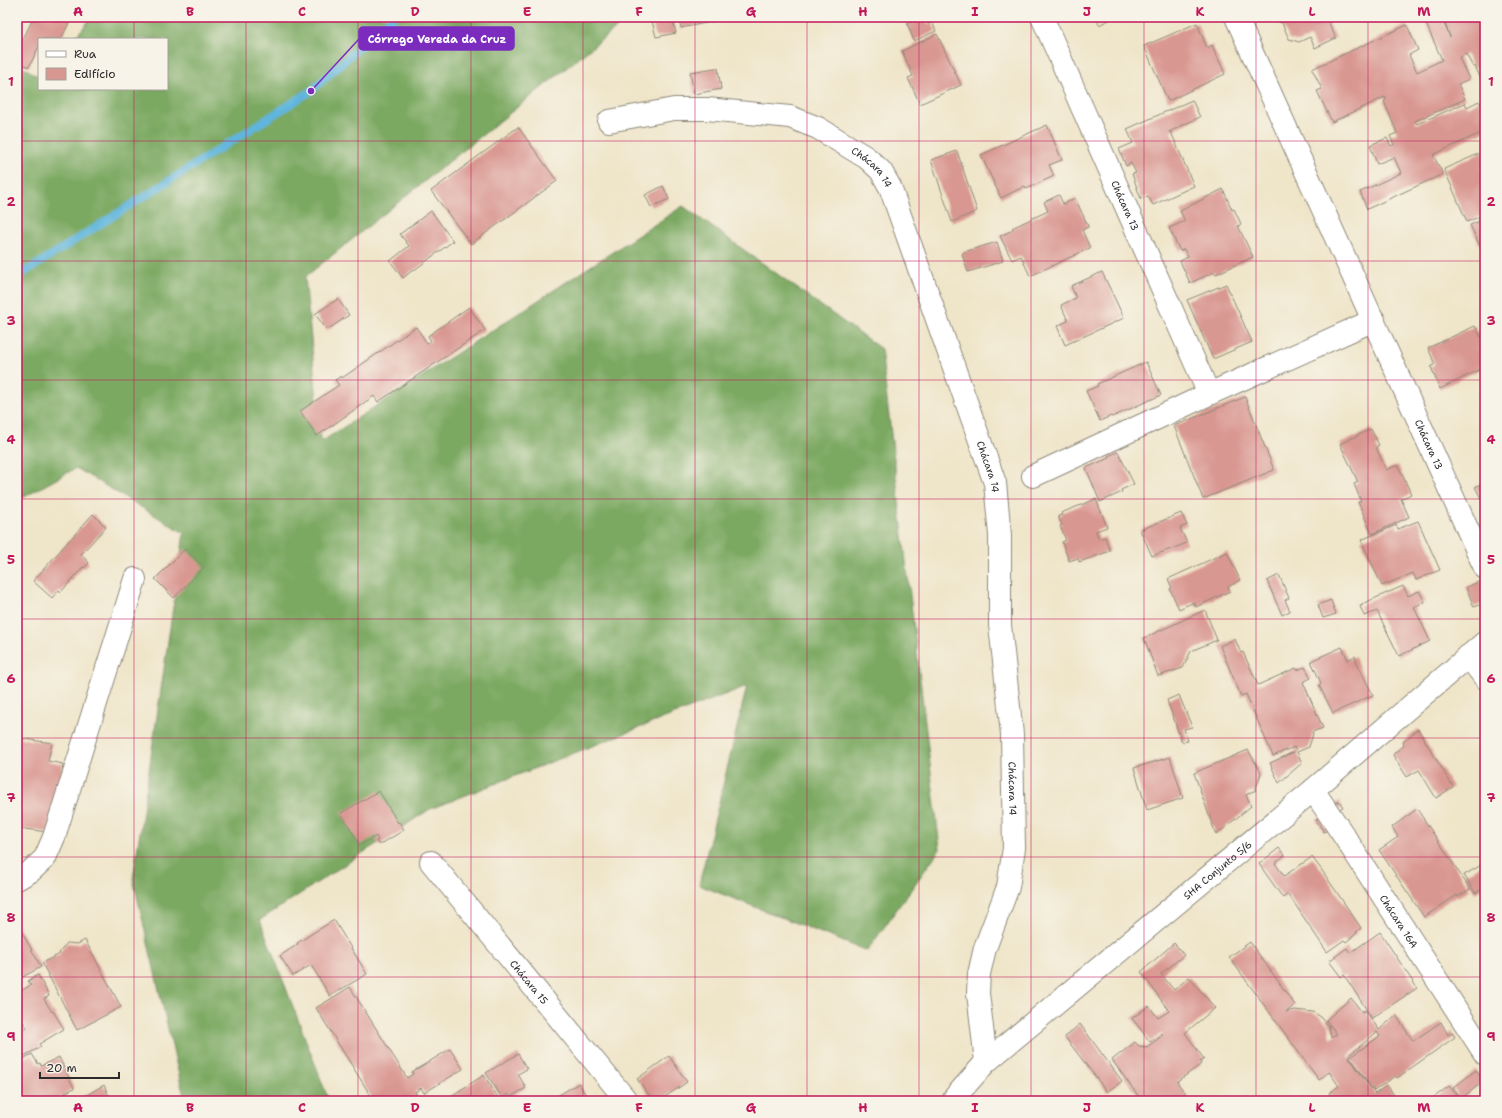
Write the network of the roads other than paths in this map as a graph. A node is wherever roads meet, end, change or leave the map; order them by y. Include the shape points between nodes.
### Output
1 (1042, 17) edge
2 (1236, 17) edge
3 (609, 121) dead end
4 (1374, 320) junction
5 (1208, 394) junction
6 (1033, 476) dead end
7 (1485, 568) edge
8 (135, 579) dead end
9 (1485, 642) edge
10 (1468, 656) junction
11 (1485, 678) edge
12 (1313, 790) junction
13 (431, 862) dead end
14 (17, 879) edge
15 (1485, 1054) edge
16 (986, 1062) junction
17 (627, 1101) edge
18 (953, 1101) edge

1 - 5 street, Chácara 13
2 - 4 street, Chácara 13
3 - 16 street, Chácara 14 via 674,109 707,109 790,117 818,128 867,158 881,171 890,187 995,483 998,506 1000,625 1012,734 1014,848 1008,887 985,948 979,974 978,993
4 - 5 street
4 - 7 street, Chácara 13
5 - 6 street
8 - 14 street via 54,837 45,858
9 - 10 street, SHA Conjunto 5/6
10 - 11 street
10 - 12 street, SHA Conjunto 5/6
12 - 15 street, Chácara 16A
12 - 16 street, SHA Conjunto 5/6
13 - 17 street, Chácara 15
16 - 18 street, SHA Conjunto 5/6

